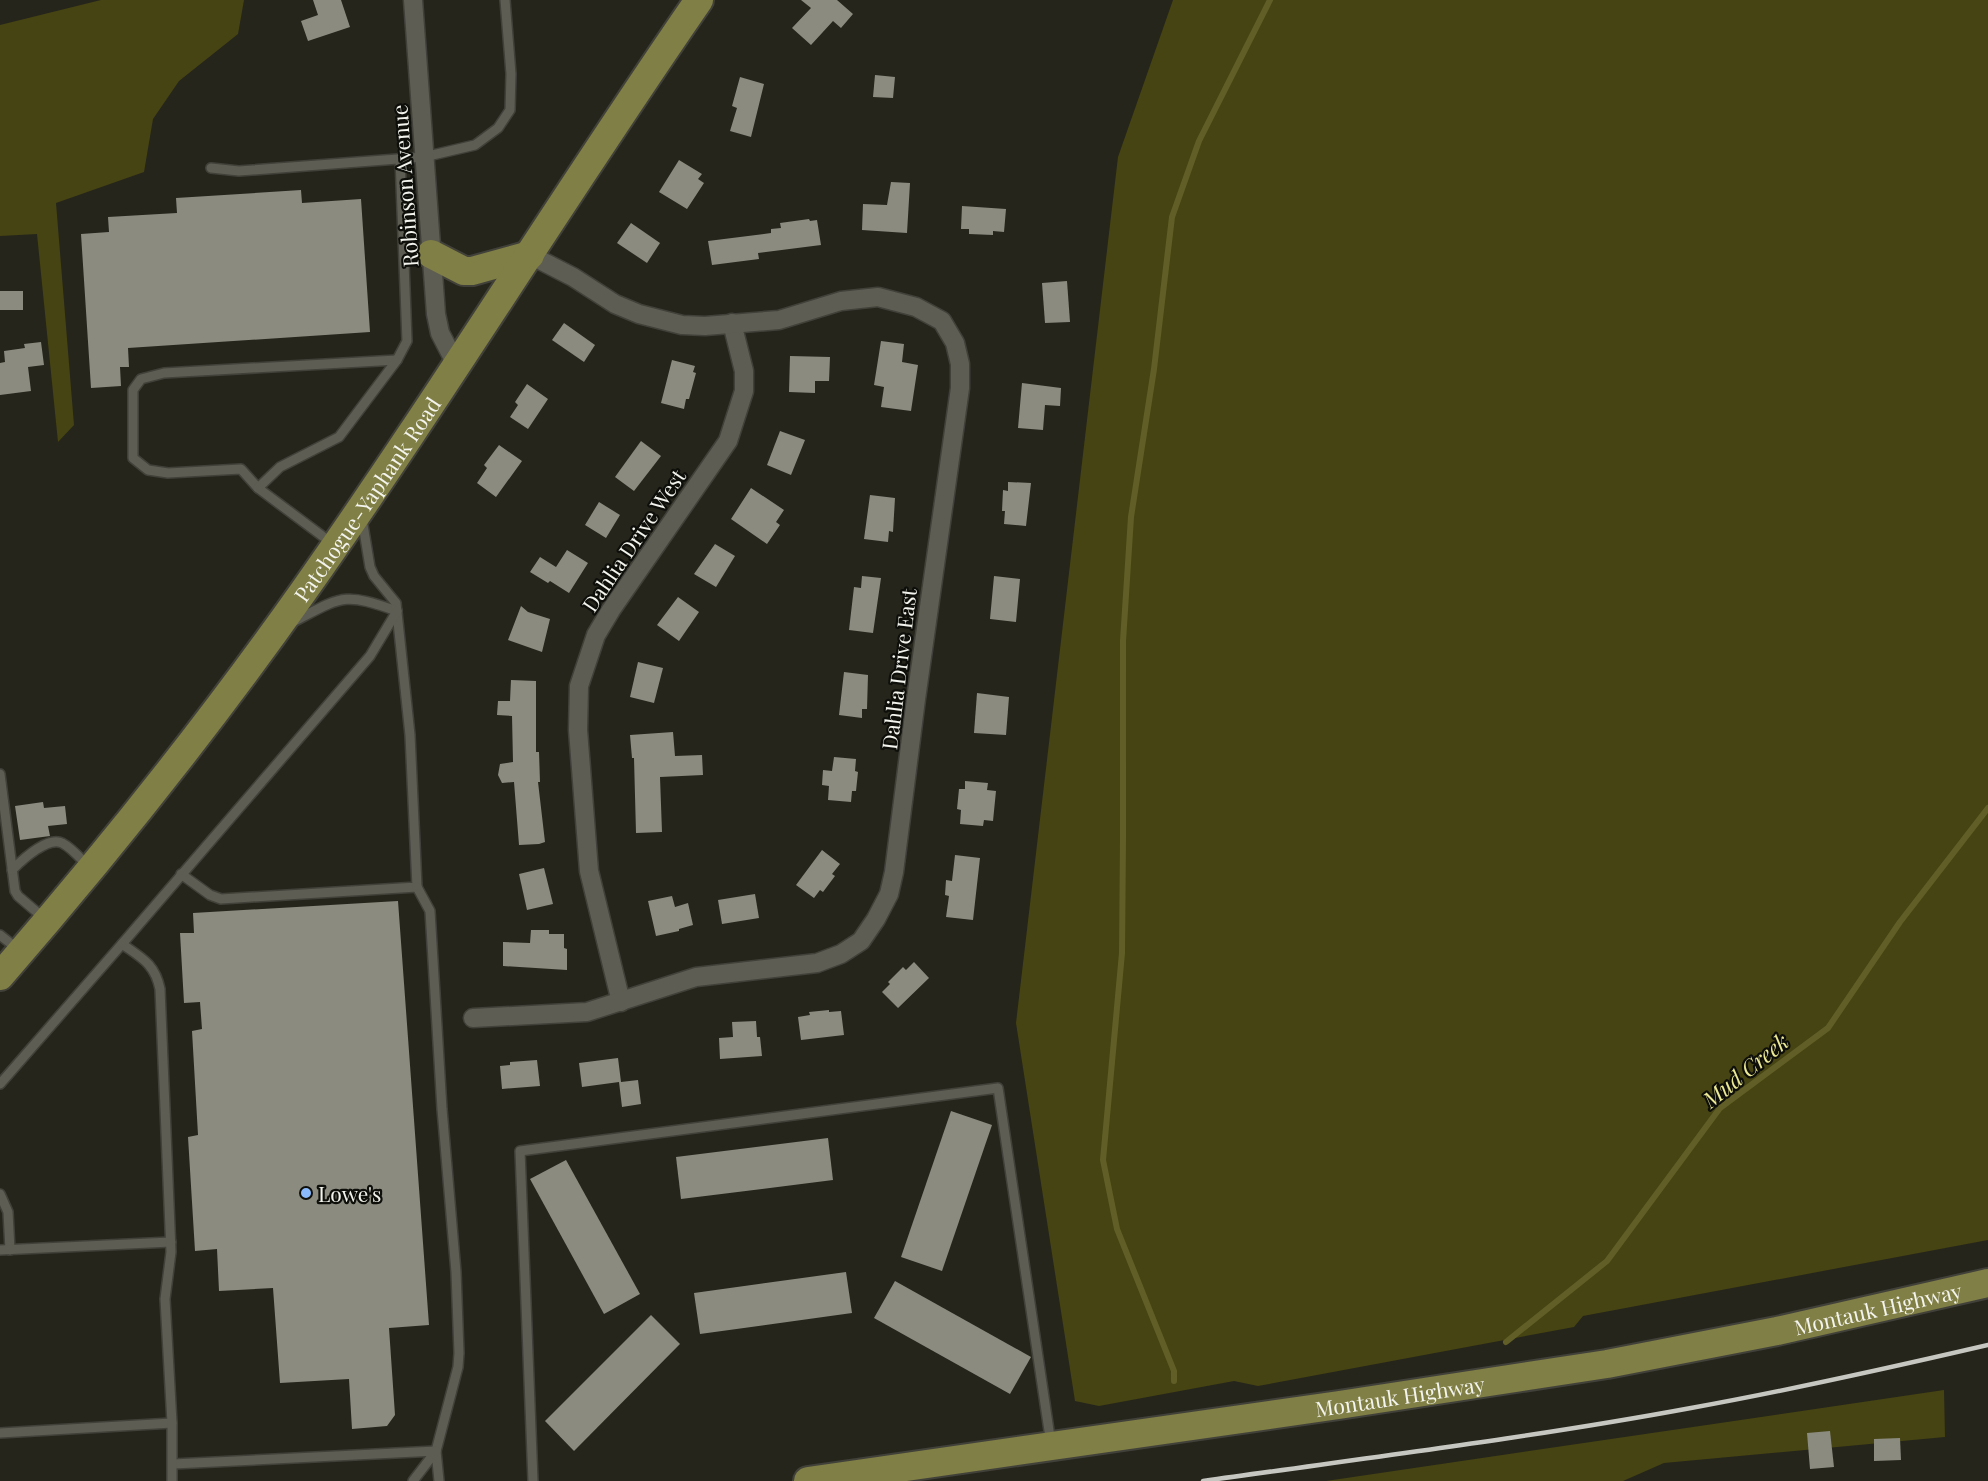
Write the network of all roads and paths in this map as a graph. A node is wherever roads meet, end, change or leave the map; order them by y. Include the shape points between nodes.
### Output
1 (413, 0) edge
2 (505, 0) edge
3 (699, 0) edge
4 (423, 156) junction
5 (400, 158) junction
6 (212, 168) dead end
7 (431, 254) junction
8 (530, 255) junction
9 (732, 323) junction
10 (397, 360) junction
11 (456, 364) junction
12 (258, 488) junction
13 (360, 508) junction
14 (335, 545) junction
15 (397, 611) junction
16 (274, 632) junction
17 (0, 774) edge
18 (91, 868) junction
19 (12, 870) junction
20 (181, 874) junction
21 (417, 887) junction
22 (47, 921) junction
23 (10, 943) edge
24 (122, 944) junction
25 (0, 976) edge
26 (621, 1002) junction
27 (473, 1018) dead end
28 (0, 1084) edge
29 (0, 1194) edge
30 (171, 1242) junction
31 (5, 1250) edge
32 (1988, 1283) edge
33 (172, 1423) junction
34 (0, 1433) edge
35 (1052, 1446) junction
36 (436, 1451) junction
37 (173, 1464) junction
38 (172, 1481) edge
39 (413, 1481) edge
40 (439, 1481) edge
41 (533, 1481) edge
42 (808, 1481) edge

1 - 4 street, Robinson Avenue
2 - 4 lane via 510,110 498,128 475,145
3 - 8 main road, Patchogue-Yaphank Road
4 - 5 lane
4 - 7 street, Robinson Avenue
5 - 6 lane via 239,171
5 - 10 lane via 407,341
7 - 8 main road via 464,271
7 - 11 street, Robinson Avenue via 438,323
8 - 9 street, Dahlia Drive East via 639,314 682,325
8 - 11 main road, Patchogue-Yaphank Road
9 - 26 street, Dahlia Drive West via 744,371 744,391 728,441 611,610 596,636 579,686 578,730 589,872
9 - 26 street, Dahlia Drive East via 779,320 841,301 878,297 916,307 942,321 955,343 960,388 894,872 889,894 876,918 861,941 841,954 817,963 696,977
10 - 12 lane via 339,437 280,467
10 - 12 lane via 164,373 141,379 133,390 133,458 148,470 168,473 241,469
11 - 13 main road, Patchogue-Yaphank Road
12 - 14 lane
13 - 14 main road, Patchogue-Yaphank Road
13 - 15 lane via 370,567 396,603
14 - 16 main road, Patchogue-Yaphank Road
15 - 16 lane via 347,598 330,602
15 - 20 lane via 370,656
15 - 21 lane via 410,735
16 - 18 main road, Patchogue-Yaphank Road
17 - 19 lane
18 - 19 lane via 59,842 39,848
18 - 22 main road, Patchogue-Yaphank Road
19 - 22 lane via 18,896
20 - 21 lane via 220,899
20 - 24 lane
21 - 36 lane via 430,911 459,1353
22 - 23 main road, Patchogue-Yaphank Road
23 - 25 main road, Patchogue-Yaphank Road
24 - 28 lane
24 - 30 lane via 151,965 158,976
26 - 27 street, Dahlia Drive East via 587,1012
29 - 31 lane via 8,1212
30 - 31 lane
30 - 33 lane via 165,1299
32 - 35 main road, Montauk Highway via 1819,1322 1607,1364
33 - 34 lane
33 - 37 lane
35 - 41 lane via 998,1088 520,1151
35 - 42 main road, Montauk Highway
36 - 37 lane
36 - 39 lane
36 - 40 lane
37 - 38 lane

